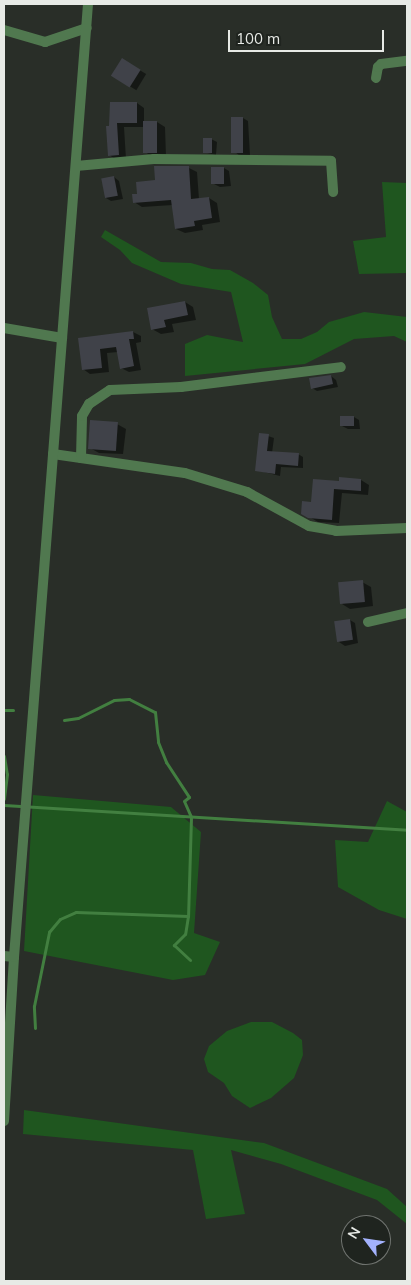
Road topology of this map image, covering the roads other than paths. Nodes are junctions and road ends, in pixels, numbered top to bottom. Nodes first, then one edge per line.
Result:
1 (88, 4) edge
2 (87, 28) junction
3 (4, 30) edge
4 (407, 60) edge
5 (376, 78) dead end
6 (76, 166) junction
7 (333, 192) dead end
8 (4, 328) edge
9 (62, 338) junction
10 (341, 367) dead end
11 (53, 454) junction
12 (81, 458) junction
13 (407, 528) edge
14 (407, 613) edge
15 (368, 622) dead end
16 (9, 956) edge
17 (4, 1121) edge

1 - 2 street
2 - 3 street
2 - 6 street
4 - 5 street
6 - 7 street
6 - 9 street
8 - 9 street
9 - 11 street
10 - 12 street
11 - 12 street
11 - 16 street
12 - 13 street
14 - 15 street
16 - 17 street

